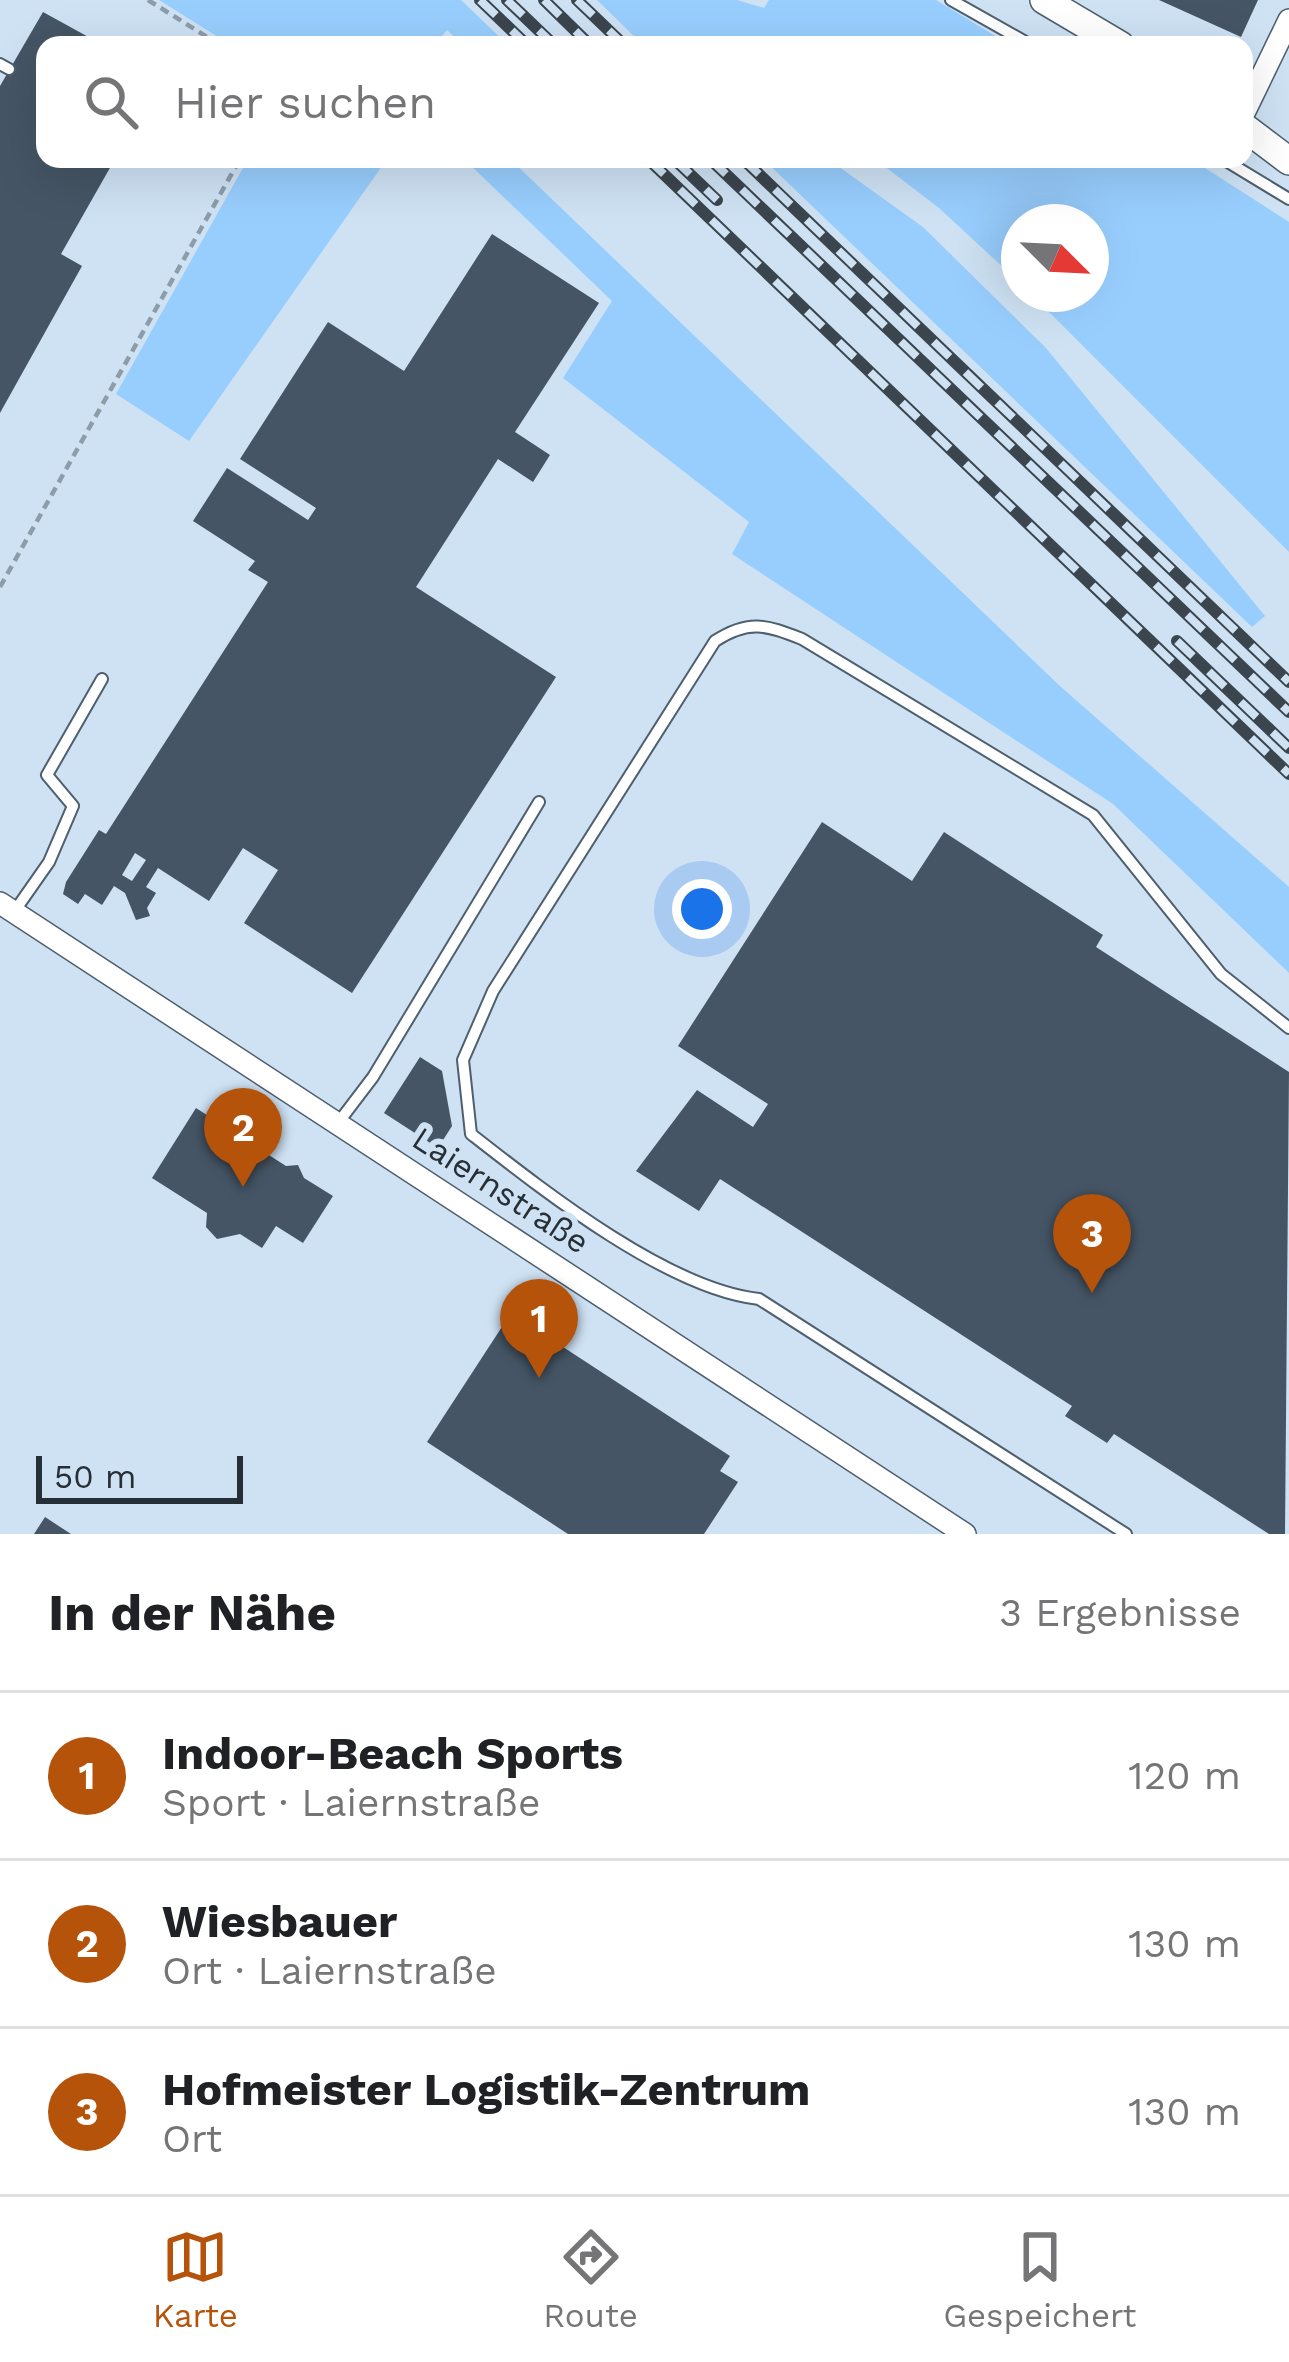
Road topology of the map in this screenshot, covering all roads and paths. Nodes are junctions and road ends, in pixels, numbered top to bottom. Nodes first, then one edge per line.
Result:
1 (148, 0) edge
2 (951, 0) edge
3 (1044, 0) edge
4 (1289, 20) edge
5 (206, 36) edge
6 (1015, 36) edge
7 (1105, 36) edge
8 (1253, 94) edge
9 (1253, 134) edge
10 (1289, 161) edge
11 (235, 168) edge
12 (1238, 168) edge
13 (1289, 199) edge
14 (0, 586) edge
15 (102, 679) dead end
16 (539, 802) dead end
17 (7, 907) edge
18 (1289, 1028) edge
19 (338, 1123) junction
20 (965, 1534) edge
21 (1126, 1534) edge

1 - 5 path
2 - 6 lane
3 - 7 street
4 - 8 street
9 - 10 street
11 - 14 path
12 - 13 lane
15 - 17 lane
16 - 19 lane
17 - 19 street, Laiernstraße
18 - 21 lane
19 - 20 street, Laiernstraße

